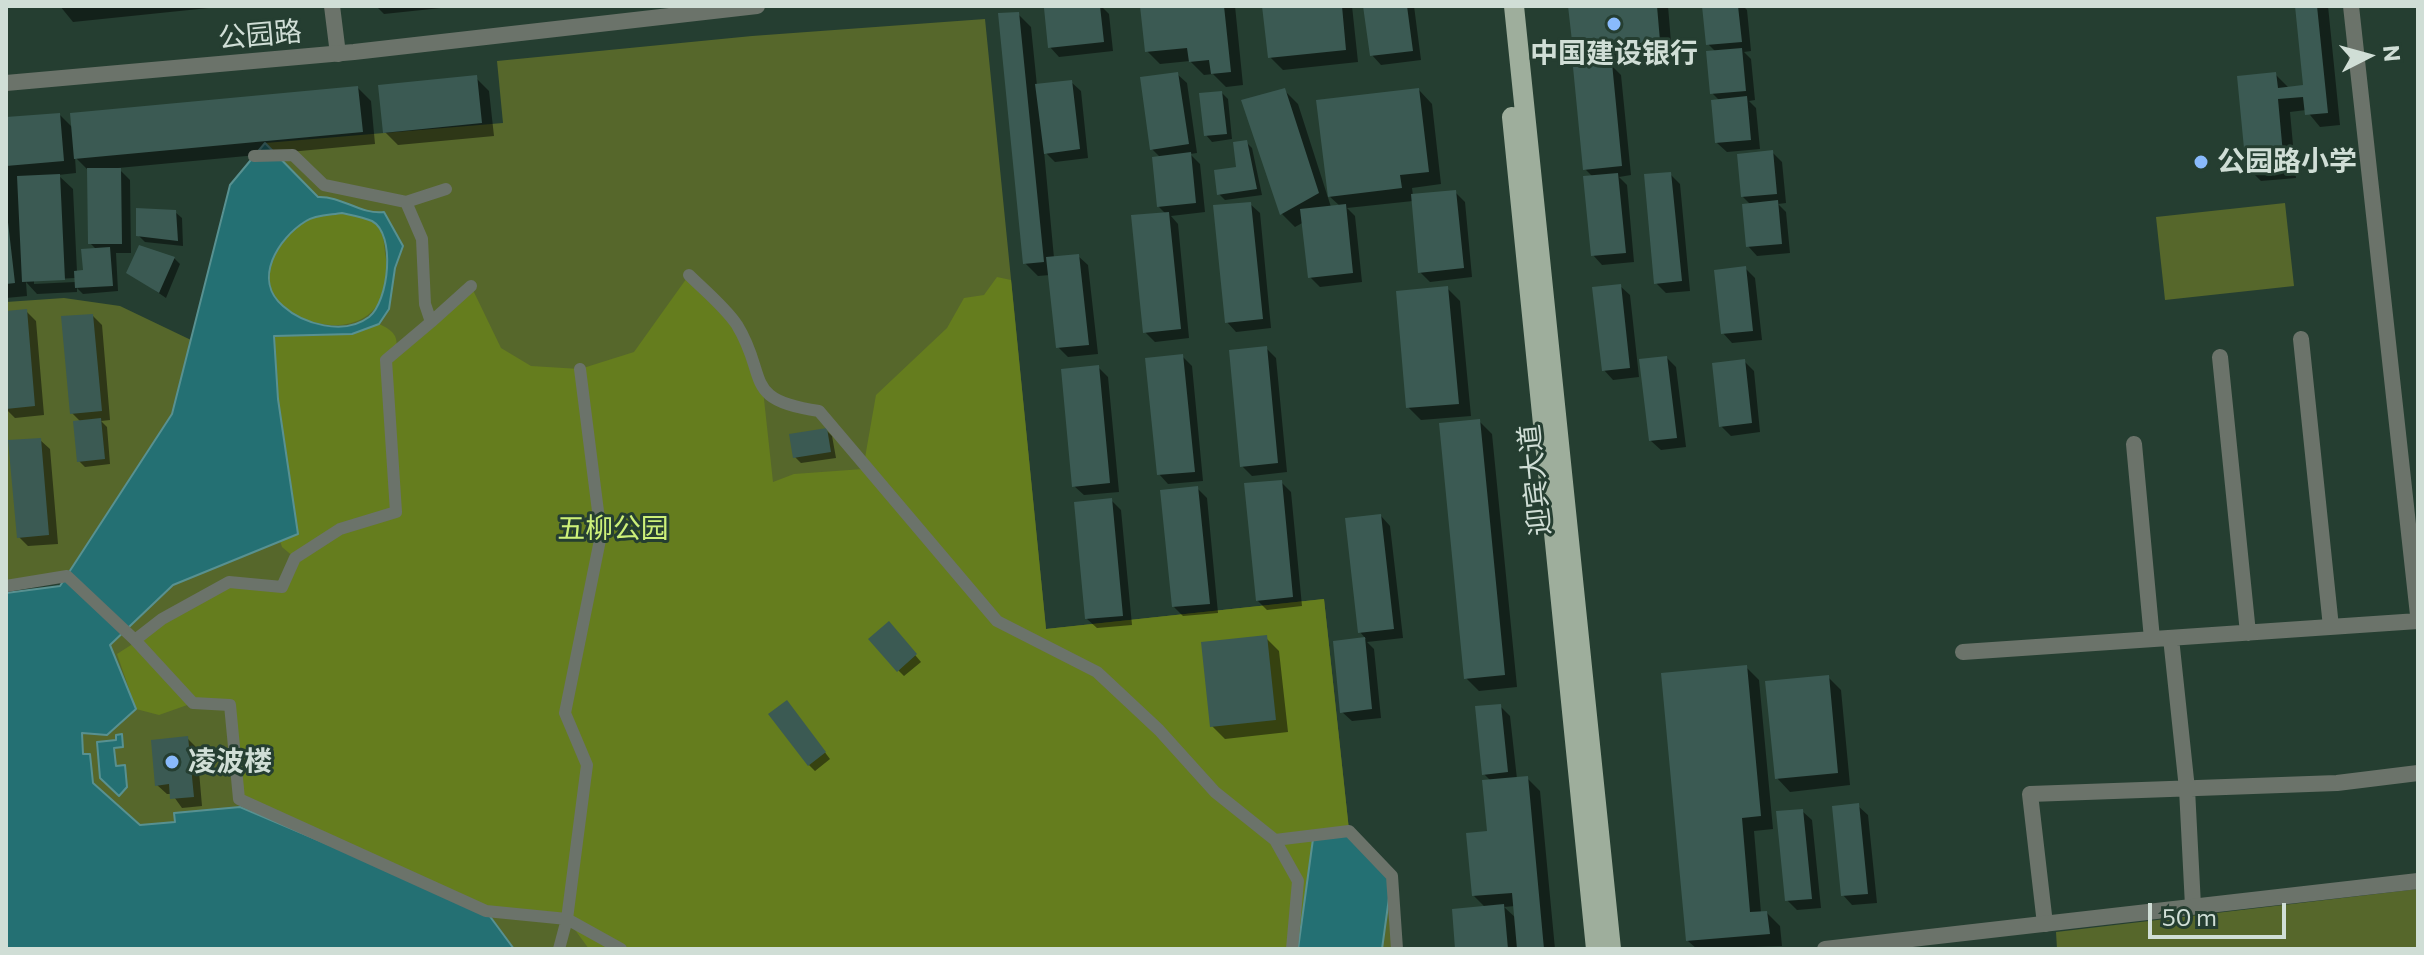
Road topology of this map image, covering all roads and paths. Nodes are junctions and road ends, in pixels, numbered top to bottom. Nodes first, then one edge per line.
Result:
1 (332, 6) edge
2 (680, 6) edge
3 (757, 6) edge
4 (1500, 6) edge
5 (1514, 6) edge
6 (2351, 6) edge
7 (337, 49) junction
8 (6, 75) edge
9 (6, 83) edge
10 (254, 156) dead end
11 (446, 189) dead end
12 (406, 202) junction
13 (689, 275) dead end
14 (471, 286) dead end
15 (431, 322) junction
16 (2301, 339) dead end
17 (2220, 357) dead end
18 (580, 369) dead end
19 (2134, 444) dead end
20 (6, 586) edge
21 (2418, 615) edge
22 (2418, 621) edge
23 (2331, 627) junction
24 (2248, 633) junction
25 (2171, 638) junction
26 (2152, 639) junction
27 (135, 640) junction
28 (1963, 652) dead end
29 (2418, 773) edge
30 (2187, 789) junction
31 (1275, 840) junction
32 (2418, 881) edge
33 (2193, 906) junction
34 (567, 919) junction
35 (2045, 924) junction
36 (559, 949) edge
37 (621, 949) edge
38 (1292, 949) edge
39 (1397, 949) edge
40 (1596, 949) edge
41 (1611, 949) edge
42 (1825, 949) edge

1 - 7 street
2 - 7 street
3 - 7 street, 公园路
4 - 40 main road, 迎宾大道
5 - 41 main road, 迎宾大道
6 - 21 street
7 - 8 street
7 - 9 street, 公园路
10 - 12 street
11 - 12 street
12 - 15 street
13 - 31 street
14 - 15 street
15 - 27 street
16 - 23 street
17 - 24 street
18 - 34 street
19 - 26 street
20 - 27 street
22 - 23 street
23 - 24 street
24 - 25 street
25 - 26 street
25 - 30 street
26 - 28 street
27 - 34 street
29 - 30 street
30 - 33 street
30 - 35 street
31 - 38 street
31 - 39 street
32 - 33 street
33 - 35 street
34 - 36 street
34 - 37 street
35 - 42 street

